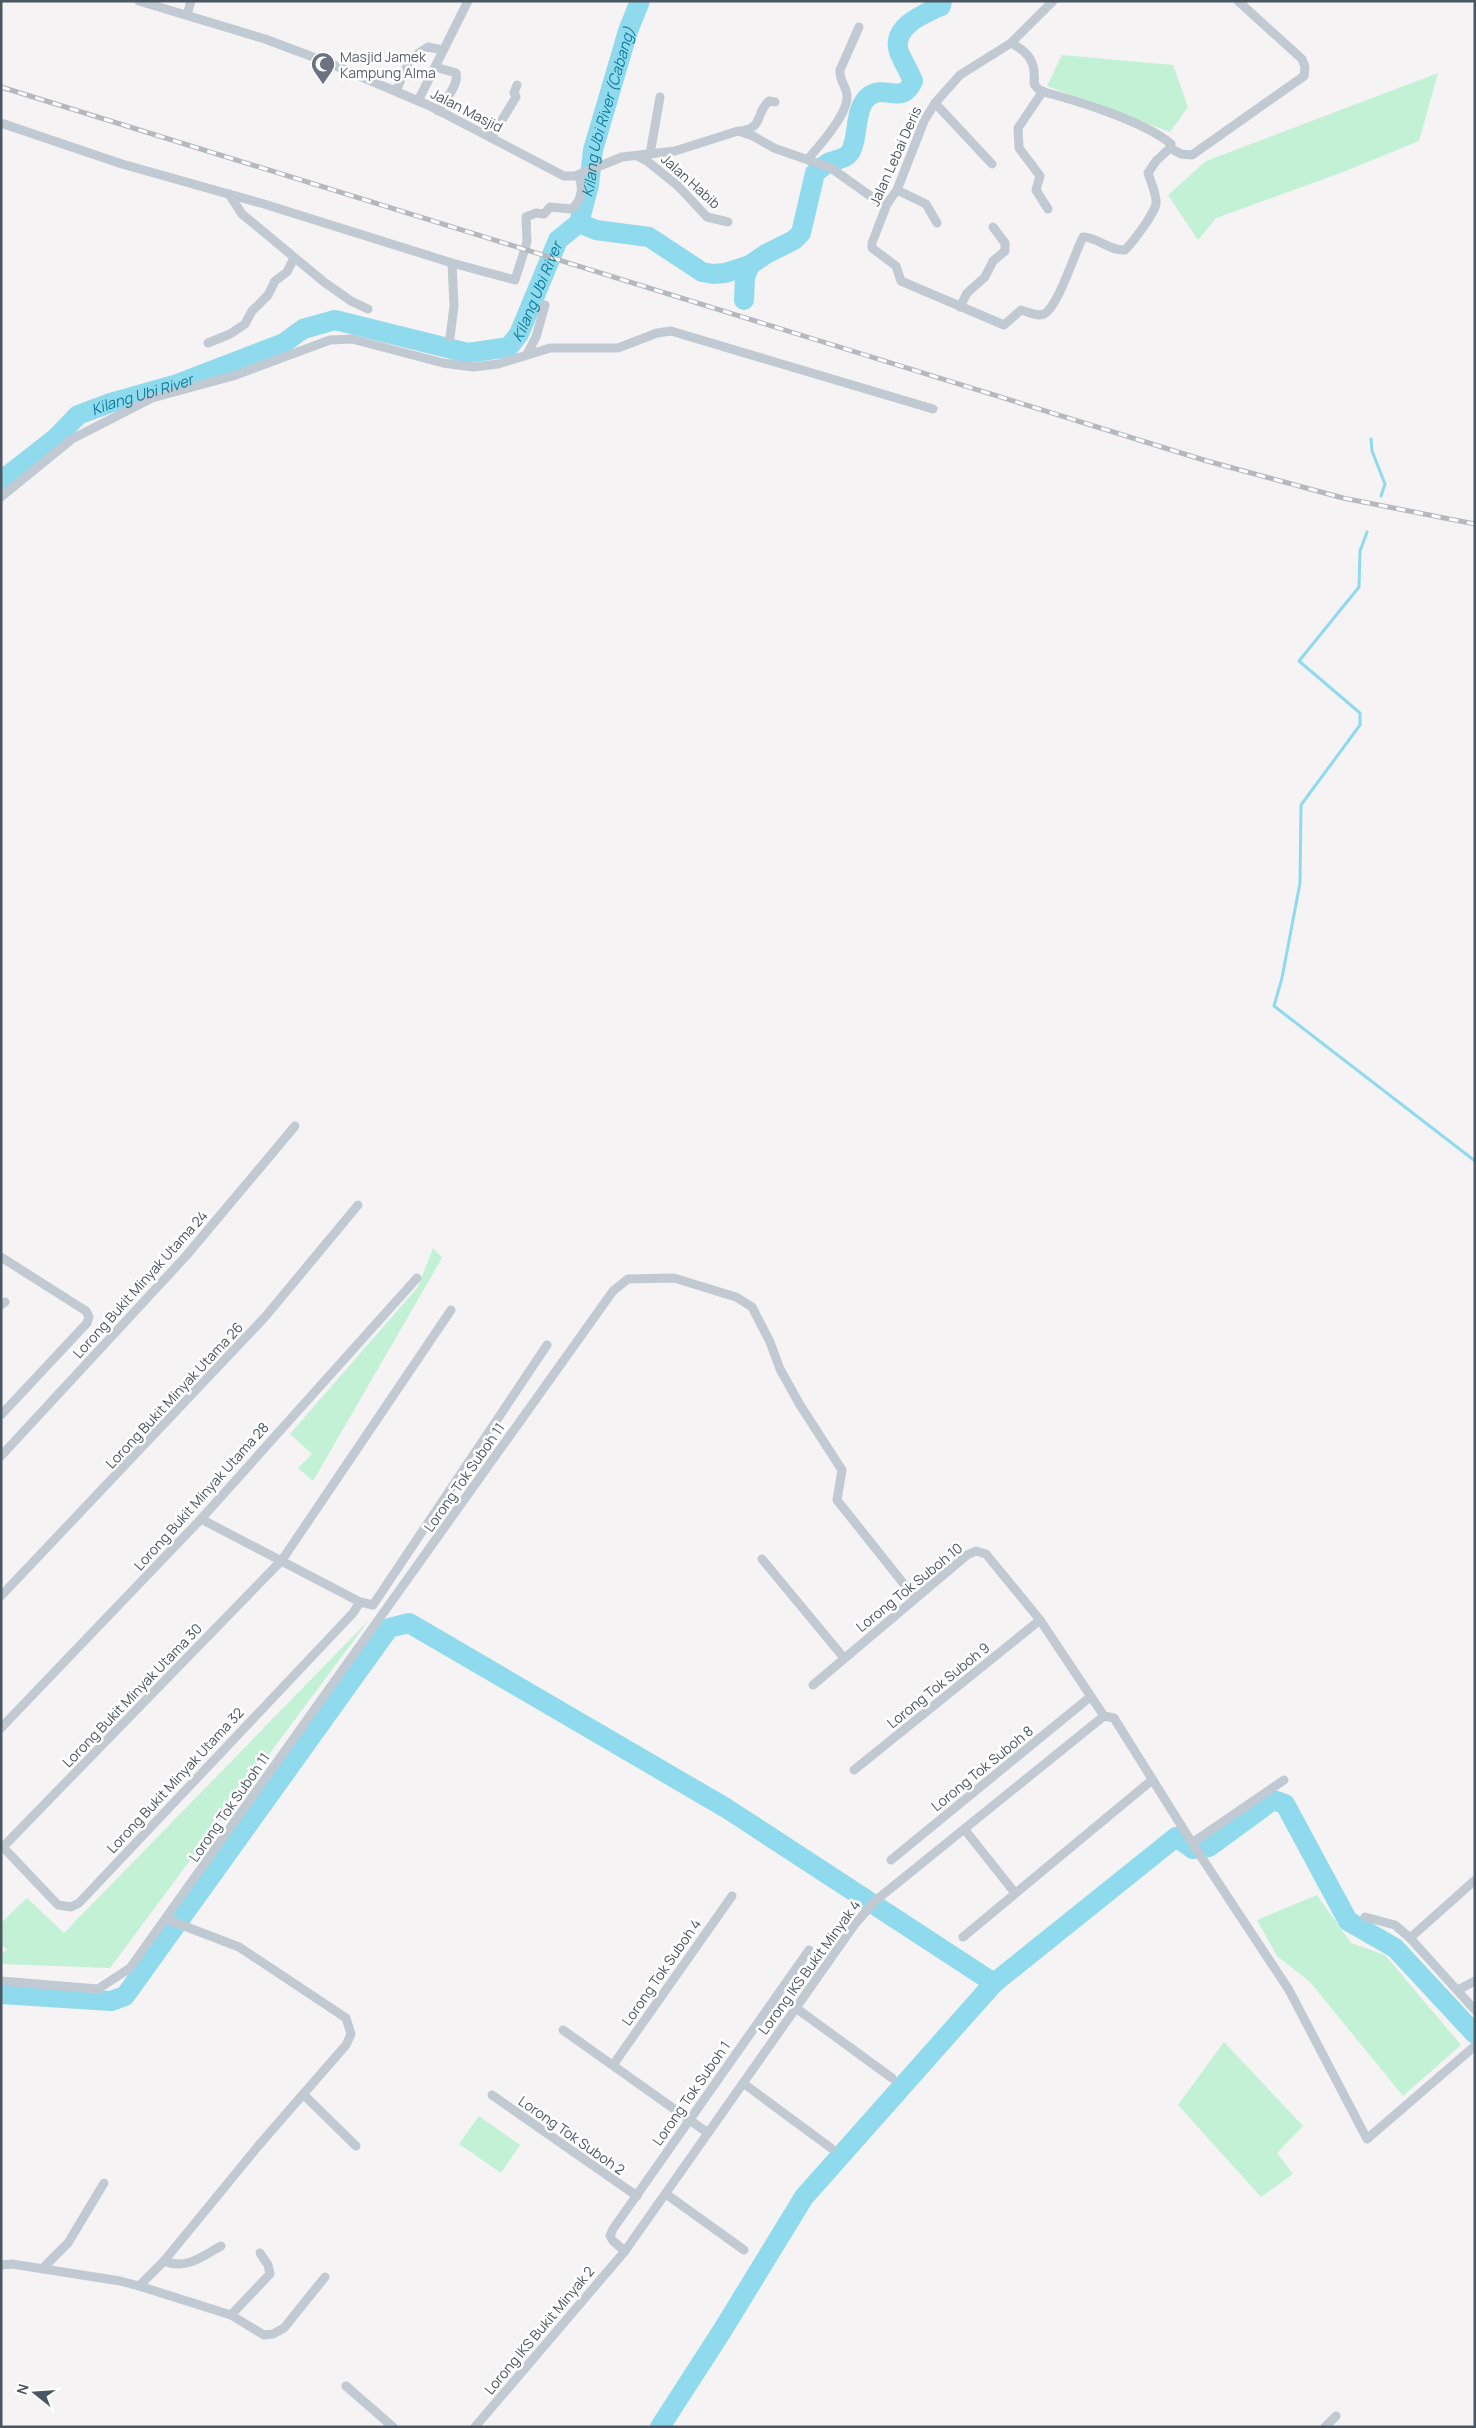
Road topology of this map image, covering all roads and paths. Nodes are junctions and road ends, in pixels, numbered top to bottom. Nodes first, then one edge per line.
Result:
1 (139, 1) edge
2 (191, 1) edge
3 (468, 1) edge
4 (1053, 1) edge
5 (1238, 1) edge
6 (164, 5) edge
7 (187, 15) junction
8 (859, 27) dead end
9 (1011, 43) junction
10 (442, 50) junction
11 (435, 67) junction
12 (517, 85) dead end
13 (396, 90) junction
14 (1043, 92) junction
15 (660, 97) dead end
16 (418, 101) junction
17 (775, 102) dead end
18 (935, 103) junction
19 (438, 111) junction
20 (1, 123) edge
21 (738, 131) junction
22 (491, 138) junction
23 (1170, 148) junction
24 (650, 154) junction
25 (637, 155) junction
26 (810, 159) junction
27 (992, 164) dead end
28 (580, 175) junction
29 (897, 190) junction
30 (229, 194) junction
31 (887, 204) junction
32 (1048, 209) dead end
33 (728, 222) dead end
34 (937, 223) dead end
35 (993, 227) dead end
36 (294, 258) junction
37 (452, 263) junction
38 (545, 305) dead end
39 (960, 307) junction
40 (368, 309) dead end
41 (450, 338) dead end
42 (208, 343) dead end
43 (527, 354) junction
44 (934, 409) dead end
45 (1, 497) edge
46 (294, 1126) dead end
47 (358, 1205) dead end
48 (1, 1257) edge
49 (416, 1278) dead end
50 (451, 1310) dead end
51 (547, 1344) dead end
52 (1, 1415) edge
53 (1, 1456) edge
54 (201, 1519) junction
55 (762, 1559) dead end
56 (282, 1560) junction
57 (1, 1596) edge
58 (915, 1598) junction
59 (360, 1602) junction
60 (1040, 1620) junction
61 (844, 1658) junction
62 (812, 1685) dead end
63 (1090, 1697) junction
64 (1104, 1716) junction
65 (1, 1728) edge
66 (854, 1770) dead end
67 (1152, 1780) junction
68 (1284, 1780) dead end
69 (965, 1830) junction
70 (1193, 1845) junction
71 (2, 1848) edge
72 (891, 1860) dead end
73 (1475, 1880) edge
74 (1015, 1893) junction
75 (732, 1896) dead end
76 (1365, 1918) dead end
77 (169, 1920) junction
78 (963, 1937) dead end
79 (1410, 1938) junction
80 (809, 1950) dead end
81 (1, 1981) edge
82 (1475, 1981) edge
83 (1458, 1990) junction
84 (796, 2008) junction
85 (1475, 2010) edge
86 (563, 2030) dead end
87 (1474, 2046) edge
88 (613, 2064) junction
89 (892, 2078) dead end
90 (743, 2084) junction
91 (303, 2094) junction
92 (492, 2095) dead end
93 (690, 2119) junction
94 (708, 2133) junction
95 (356, 2146) dead end
96 (831, 2148) dead end
97 (104, 2184) dead end
98 (666, 2194) junction
99 (636, 2196) junction
100 (221, 2246) dead end
101 (625, 2250) junction
102 (744, 2250) dead end
103 (260, 2253) dead end
104 (164, 2261) junction
105 (1, 2265) edge
106 (42, 2270) junction
107 (325, 2277) dead end
108 (139, 2286) junction
109 (231, 2315) junction
110 (346, 2386) dead end
111 (1336, 2416) dead end
112 (393, 2427) edge
113 (475, 2427) edge
114 (1325, 2427) edge

1 - 6 street, Jalan Masjid
2 - 7 street
3 - 10 street
4 - 9 street, Jalan Lebai Deris
5 - 23 street
6 - 7 street, Jalan Masjid
7 - 13 street, Jalan Masjid
8 - 26 street
9 - 14 street
9 - 18 street, Jalan Lebai Deris
10 - 11 street
10 - 13 street
11 - 16 street
11 - 19 street
12 - 22 street
13 - 16 street, Jalan Masjid
14 - 23 street
14 - 32 street
15 - 24 street
16 - 19 street, Jalan Masjid
17 - 21 street
18 - 27 street
18 - 29 street, Jalan Lebai Deris
19 - 22 street, Jalan Masjid
20 - 30 street
21 - 24 street
21 - 26 street
22 - 28 street, Jalan Masjid
23 - 39 street
24 - 25 street
25 - 28 street
25 - 33 street, Jalan Habib
26 - 31 street
28 - 37 street
29 - 31 street, Jalan Lebai Deris
29 - 34 street
30 - 36 street
30 - 37 street
31 - 39 street, Jalan Lebai Deris
35 - 39 street
36 - 40 street
36 - 42 street
37 - 41 street
38 - 43 street
43 - 44 street
43 - 45 street
46 - 53 street, Lorong Bukit Minyak Utama 24
47 - 57 street, Lorong Bukit Minyak Utama 26
48 - 52 street
49 - 54 street, Lorong Bukit Minyak Utama 28
50 - 56 street, Lorong Bukit Minyak Utama 30
51 - 59 street
54 - 56 street
54 - 65 street, Lorong Bukit Minyak Utama 28
55 - 61 street
56 - 59 street
56 - 71 street, Lorong Bukit Minyak Utama 30
58 - 60 street, Lorong Tok Suboh 10
58 - 61 street, Lorong Tok Suboh 10
58 - 77 street, Lorong Tok Suboh 11
59 - 71 street, Lorong Bukit Minyak Utama 32
60 - 63 street, Lorong Tok Suboh 10
60 - 66 street, Lorong Tok Suboh 9
61 - 62 street, Lorong Tok Suboh 10
63 - 64 street, Lorong Tok Suboh 10
63 - 72 street, Lorong Tok Suboh 8
64 - 67 street
64 - 69 street, Lorong IKS Bukit Minyak 4
67 - 70 street
67 - 74 street
68 - 70 street
69 - 74 street
69 - 84 street, Lorong IKS Bukit Minyak 4
70 - 87 street
73 - 79 street
74 - 78 street
75 - 88 street, Lorong Tok Suboh 4
76 - 79 street
77 - 81 street, Lorong Tok Suboh 11
77 - 91 street
79 - 83 street
80 - 93 street, Lorong Tok Suboh 1
82 - 83 street
83 - 85 street
84 - 89 street
84 - 90 street, Lorong IKS Bukit Minyak 4
86 - 88 street
88 - 93 street
90 - 94 street, Lorong IKS Bukit Minyak 4
90 - 96 street
91 - 95 street
91 - 104 street
92 - 99 street, Lorong Tok Suboh 2
93 - 94 street
93 - 99 street, Lorong Tok Suboh 1
94 - 98 street, Lorong IKS Bukit Minyak 4
97 - 106 street
98 - 101 street, Lorong IKS Bukit Minyak 4
98 - 102 street
99 - 101 street, Lorong Tok Suboh 1
100 - 104 street
101 - 113 street, Lorong IKS Bukit Minyak 2
103 - 109 street
104 - 108 street
105 - 106 street
106 - 108 street
107 - 109 street
108 - 109 street
110 - 112 street
111 - 114 street

